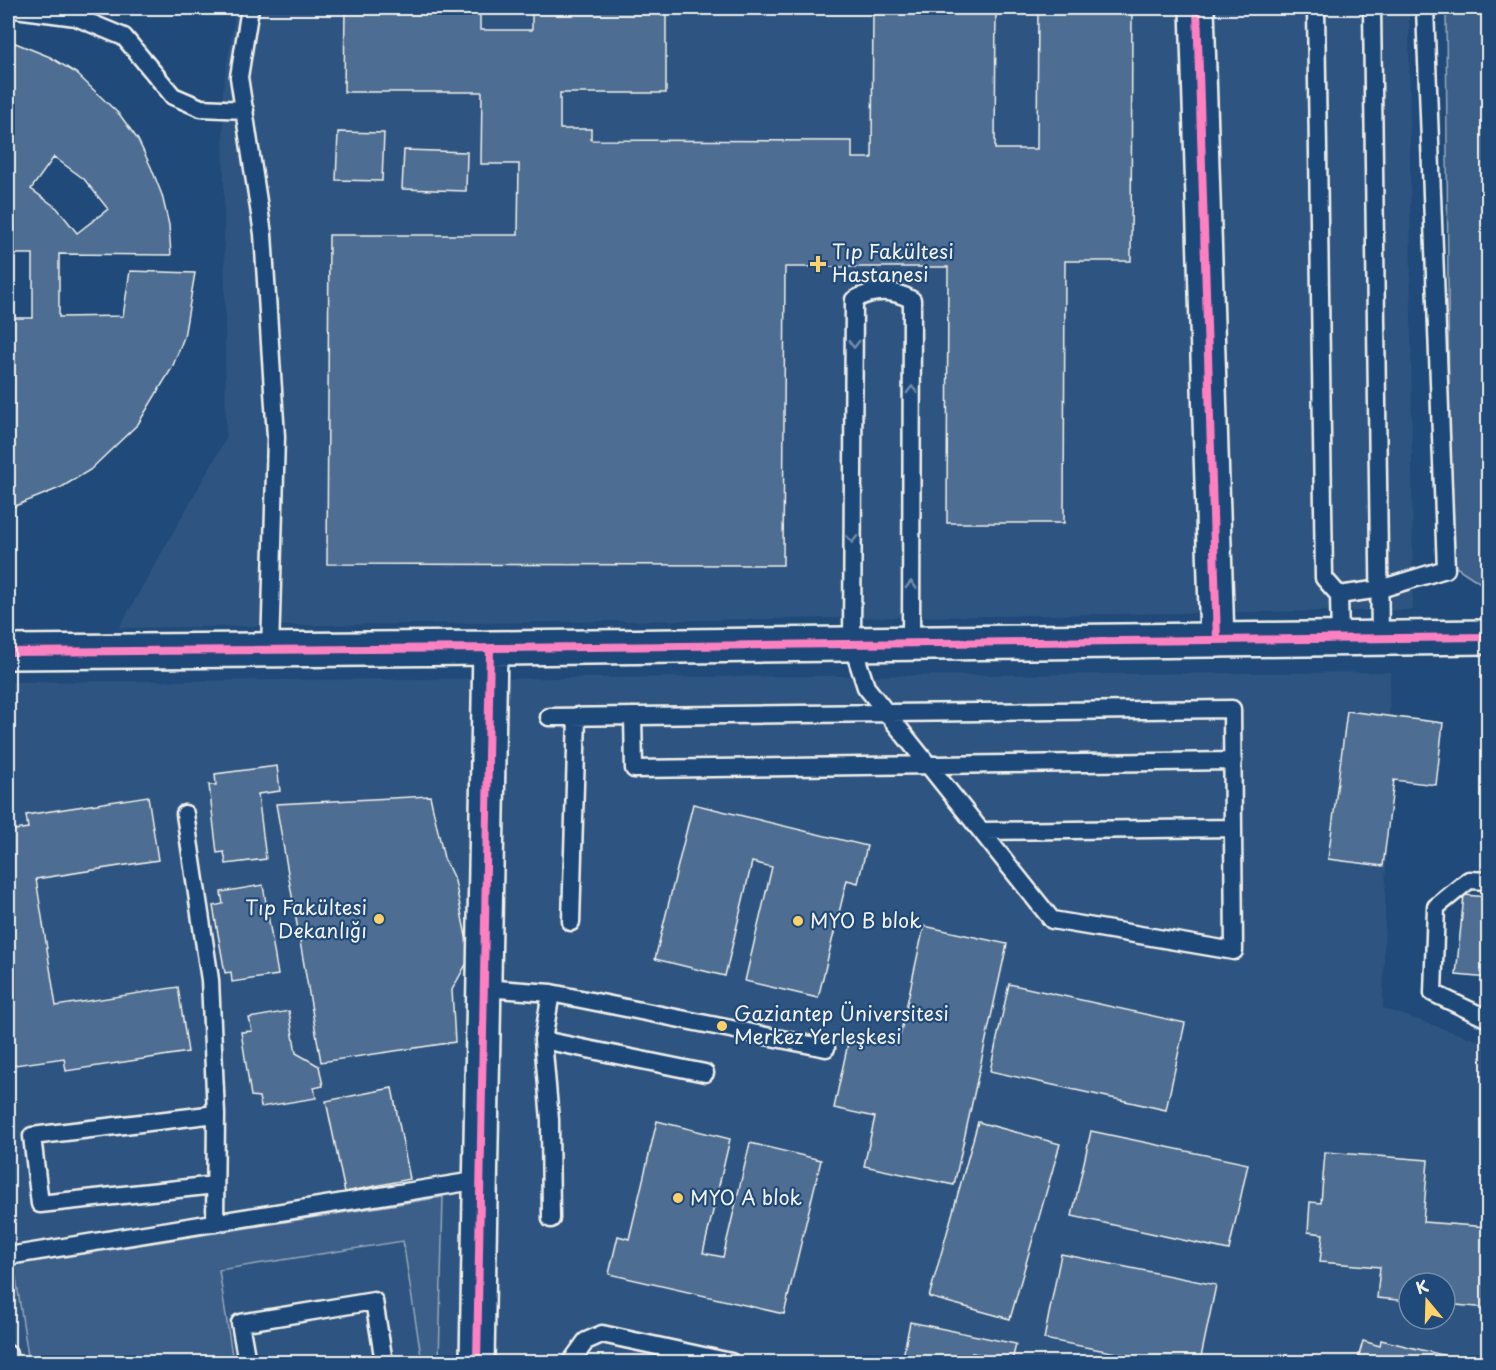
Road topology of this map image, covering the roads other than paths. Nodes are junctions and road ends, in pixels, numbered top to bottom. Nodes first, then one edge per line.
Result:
1 (8, 8) edge
2 (250, 8) edge
3 (1197, 8) edge
4 (1316, 8) edge
5 (1372, 8) edge
6 (1425, 8) edge
7 (245, 110) junction
8 (1380, 589) junction
9 (1339, 595) junction
10 (1340, 637) junction
11 (1380, 637) junction
12 (1488, 637) edge
13 (1217, 640) junction
14 (910, 643) junction
15 (852, 644) junction
16 (490, 648) junction
17 (8, 652) edge
18 (270, 652) junction
19 (887, 713) junction
20 (577, 716) junction
21 (633, 716) junction
22 (549, 717) dead end
23 (1233, 761) junction
24 (928, 765) junction
25 (185, 814) dead end
26 (1233, 828) junction
27 (981, 831) junction
28 (1488, 880) edge
29 (571, 922) dead end
30 (483, 988) junction
31 (551, 993) junction
32 (1488, 1019) edge
33 (543, 1040) junction
34 (826, 1048) dead end
35 (705, 1073) dead end
36 (216, 1114) junction
37 (480, 1180) junction
38 (215, 1185) junction
39 (551, 1219) dead end
40 (215, 1223) junction
41 (8, 1256) edge
42 (8, 1354) edge
43 (9, 1362) edge
44 (247, 1362) edge
45 (384, 1362) edge
46 (477, 1362) edge
47 (571, 1362) edge
48 (730, 1362) edge

1 - 7 lane
2 - 7 lane
3 - 13 street
4 - 9 lane
5 - 8 lane
6 - 8 lane
7 - 18 lane
8 - 9 lane
8 - 11 lane
9 - 10 lane
10 - 11 street
10 - 13 street
11 - 12 street
13 - 14 street
14 - 15 street
14 -> 15 lane
15 - 16 street
15 - 19 lane
16 - 18 street
16 - 30 street
17 - 18 street
19 - 21 lane
19 - 23 lane
19 - 24 lane
20 - 21 lane
20 - 22 lane
20 - 29 lane
21 - 24 lane
23 - 24 lane
23 - 26 lane
24 - 27 lane
25 - 36 lane
26 - 27 lane
26 - 27 lane
28 - 32 lane
30 - 31 lane
30 - 37 street
31 - 33 lane
31 - 34 lane
33 - 35 lane
33 - 39 lane
36 - 38 lane
36 - 38 lane
37 - 40 lane
37 - 46 street
38 - 40 lane
40 - 41 lane
42 - 43 lane
44 - 45 lane
47 - 48 lane

